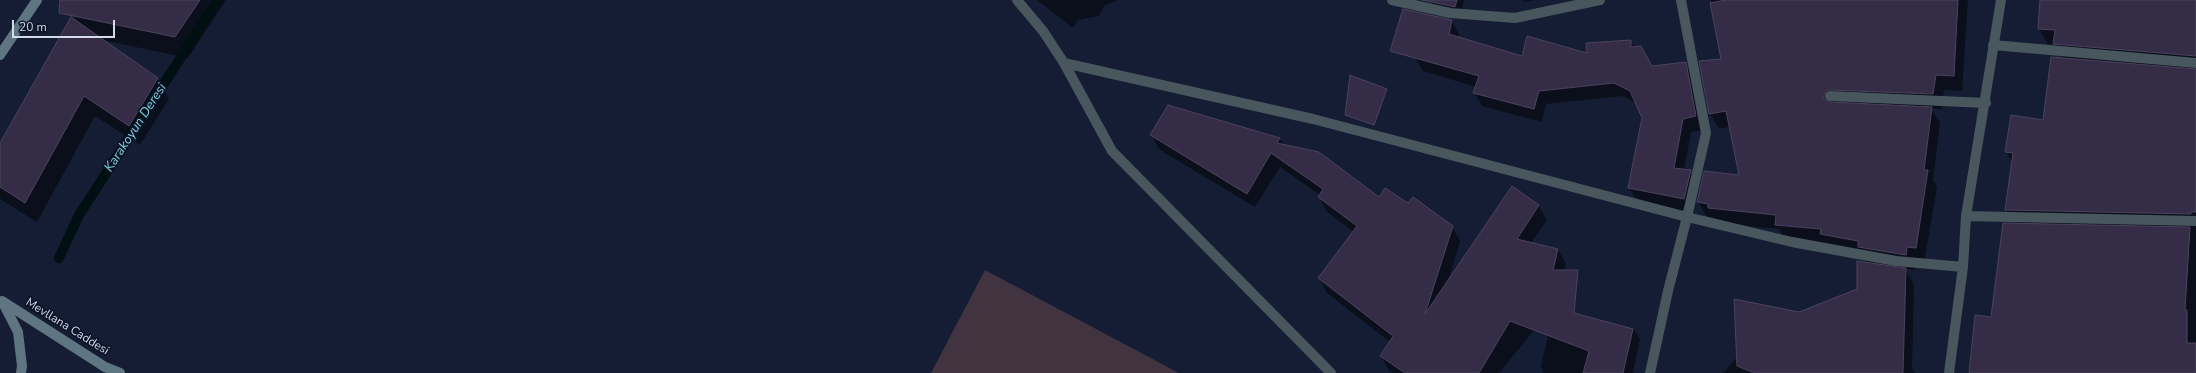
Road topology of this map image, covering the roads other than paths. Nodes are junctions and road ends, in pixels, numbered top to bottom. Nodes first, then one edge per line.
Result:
1 (37, 0) edge
2 (1017, 0) edge
3 (1392, 0) edge
4 (1600, 0) edge
5 (1681, 0) edge
6 (2001, 0) edge
7 (1993, 45) junction
8 (0, 55) edge
9 (1064, 63) junction
10 (2196, 63) edge
11 (1830, 96) dead end
12 (1986, 103) junction
13 (1966, 216) junction
14 (1687, 218) junction
15 (2196, 221) edge
16 (1963, 267) junction
17 (1, 300) edge
18 (21, 373) edge
19 (120, 373) edge
20 (1331, 373) edge
21 (1650, 373) edge
22 (1949, 373) edge

1 - 8 main road
2 - 9 street
3 - 4 street
5 - 14 street
6 - 7 street
7 - 10 street
7 - 12 street
9 - 14 street
9 - 20 street
11 - 12 street
12 - 13 street
13 - 15 street
13 - 16 street
14 - 16 street
14 - 21 street
16 - 22 street
17 - 18 main road
17 - 19 main road, Mevllana Caddesi

